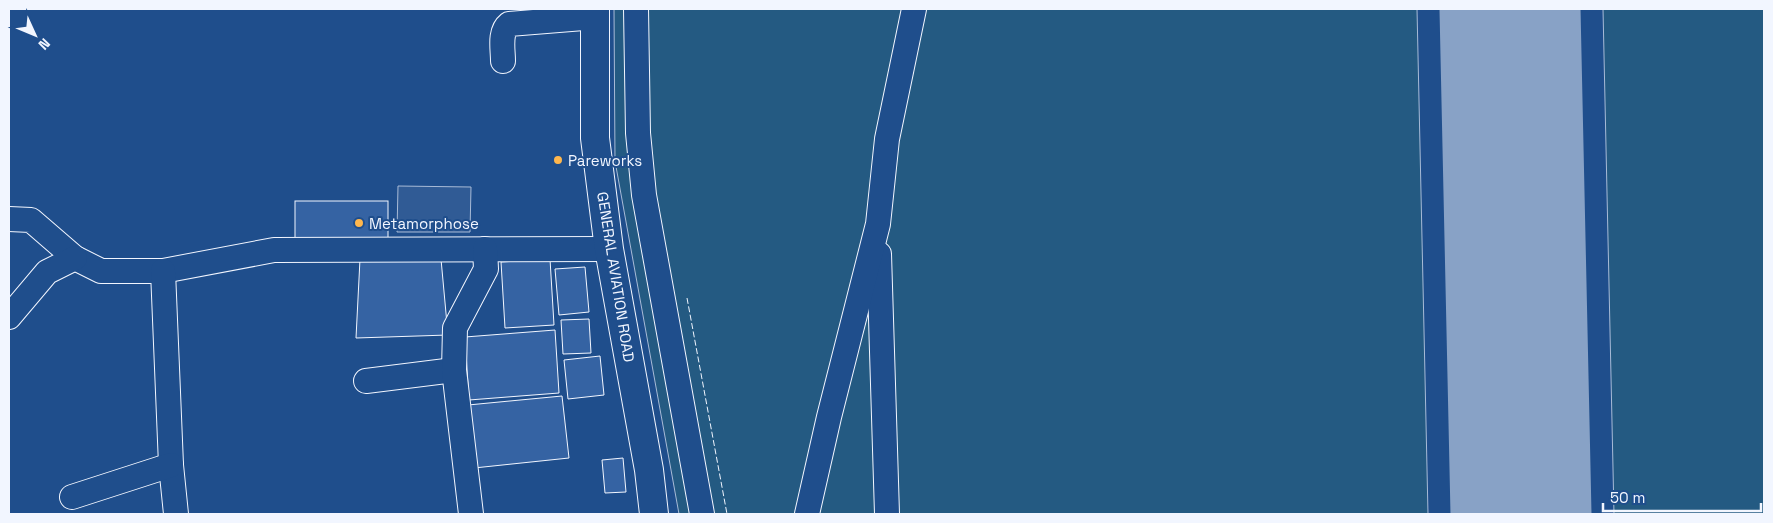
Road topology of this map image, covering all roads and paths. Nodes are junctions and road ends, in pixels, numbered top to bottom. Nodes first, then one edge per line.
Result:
1 (636, 9) edge
2 (914, 9) edge
3 (596, 13) edge
4 (503, 61) dead end
5 (9, 219) edge
6 (878, 224) junction
7 (485, 249) junction
8 (610, 249) junction
9 (75, 258) junction
10 (163, 270) junction
11 (9, 316) edge
12 (454, 370) junction
13 (366, 381) dead end
14 (171, 465) junction
15 (72, 497) dead end
16 (176, 514) edge
17 (471, 514) edge
18 (654, 514) edge
19 (702, 514) edge
20 (807, 514) edge
21 (887, 514) edge

1 - 19 street
2 - 6 street
3 - 4 street
3 - 8 main road, GENERAL AVIATION ROAD
5 - 9 street
6 - 20 street
6 - 21 street
7 - 8 street
7 - 10 street
7 - 12 street
8 - 18 main road, GENERAL AVIATION ROAD
9 - 10 street
9 - 11 street
10 - 14 street
12 - 13 street
12 - 17 street
14 - 15 street
14 - 16 street

